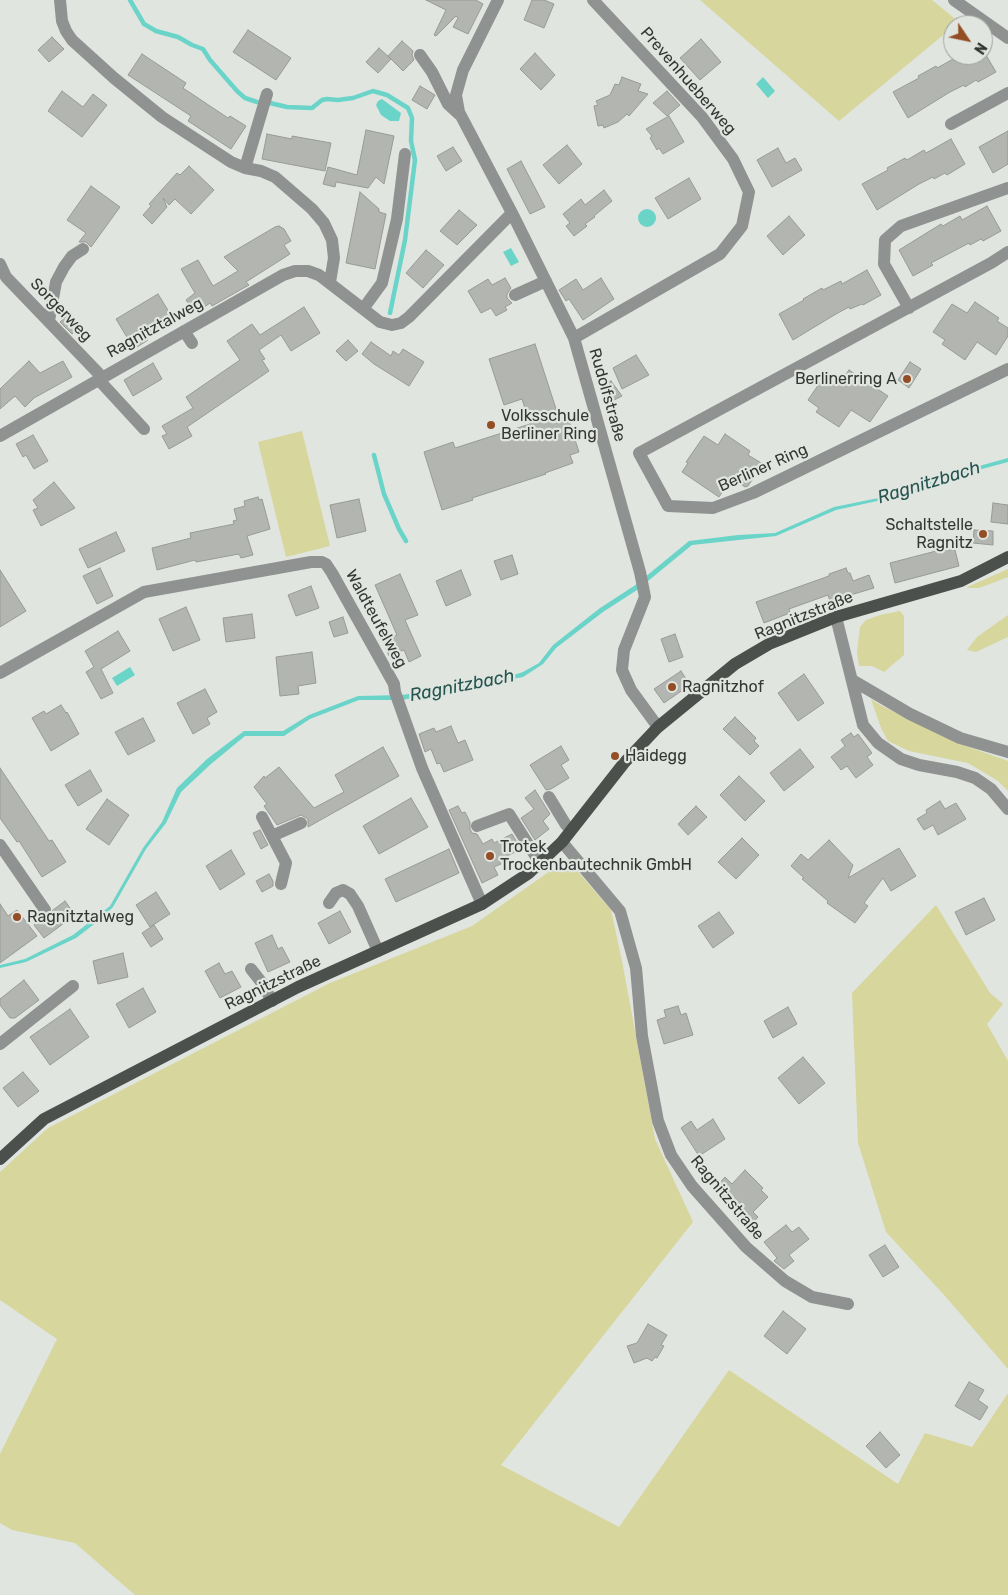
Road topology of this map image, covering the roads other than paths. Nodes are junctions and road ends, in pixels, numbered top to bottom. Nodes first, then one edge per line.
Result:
1 (60, 0) edge
2 (498, 0) edge
3 (593, 0) edge
4 (954, 0) edge
5 (1008, 38) edge
6 (420, 54) dead end
7 (1008, 93) edge
8 (267, 94) dead end
9 (459, 114) junction
10 (951, 124) dead end
11 (404, 154) dead end
12 (245, 168) junction
13 (1008, 188) edge
14 (512, 213) junction
15 (83, 248) dead end
16 (1008, 252) edge
17 (0, 264) edge
18 (546, 281) junction
19 (330, 282) junction
20 (515, 295) dead end
21 (908, 308) junction
22 (364, 309) junction
23 (49, 322) junction
24 (184, 331) junction
25 (574, 338) junction
26 (192, 343) dead end
27 (1008, 369) edge
28 (100, 378) junction
29 (144, 429) dead end
30 (0, 436) edge
31 (1008, 557) edge
32 (836, 617) junction
33 (0, 673) edge
34 (852, 680) junction
35 (658, 727) junction
36 (1008, 752) edge
37 (549, 797) dead end
38 (1008, 809) edge
39 (262, 817) dead end
40 (301, 823) dead end
41 (566, 825) dead end
42 (477, 826) dead end
43 (272, 836) junction
44 (562, 842) junction
45 (0, 845) edge
46 (540, 863) junction
47 (281, 884) dead end
48 (328, 903) dead end
49 (482, 904) junction
50 (45, 910) dead end
51 (378, 951) junction
52 (251, 969) dead end
53 (73, 986) dead end
54 (272, 1000) junction
55 (0, 1044) edge
56 (0, 1159) edge
57 (848, 1304) dead end

1 - 12 street
2 - 9 street, Rudolfstraße
3 - 25 street, Prevenhueberweg
4 - 5 street
6 - 9 street
7 - 10 street
8 - 12 street
9 - 14 street, Rudolfstraße
11 - 22 street
12 - 19 street
13 - 21 street
14 - 18 street, Rudolfstraße
14 - 22 street, Ragnitztalweg
15 - 23 street
16 - 21 street, Berliner Ring
17 - 23 street, Sorgerweg
18 - 20 street
18 - 25 street, Rudolfstraße
19 - 22 street, Ragnitztalweg
19 - 24 street, Ragnitztalweg
21 - 27 street, Berliner Ring
23 - 28 street, Sorgerweg
24 - 26 street
24 - 28 street, Ragnitztalweg
25 - 35 street, Rudolfstraße
28 - 29 street, Sorgerweg
28 - 30 street, Ragnitztalweg
31 - 32 main road, Ragnitzstraße
32 - 34 street
32 - 35 main road, Ragnitzstraße
33 - 49 street, Waldteufelweg
34 - 36 street
34 - 38 street
35 - 44 main road, Ragnitzstraße
37 - 41 street
39 - 43 street
40 - 43 street
42 - 46 street
43 - 47 street
44 - 46 main road, Ragnitzstraße
44 - 57 street, Ragnitzstraße
45 - 50 street
46 - 49 main road, Ragnitzstraße
48 - 51 street
49 - 51 main road, Ragnitzstraße
51 - 54 main road, Ragnitzstraße
52 - 54 street
53 - 55 street
54 - 56 main road, Ragnitzstraße

